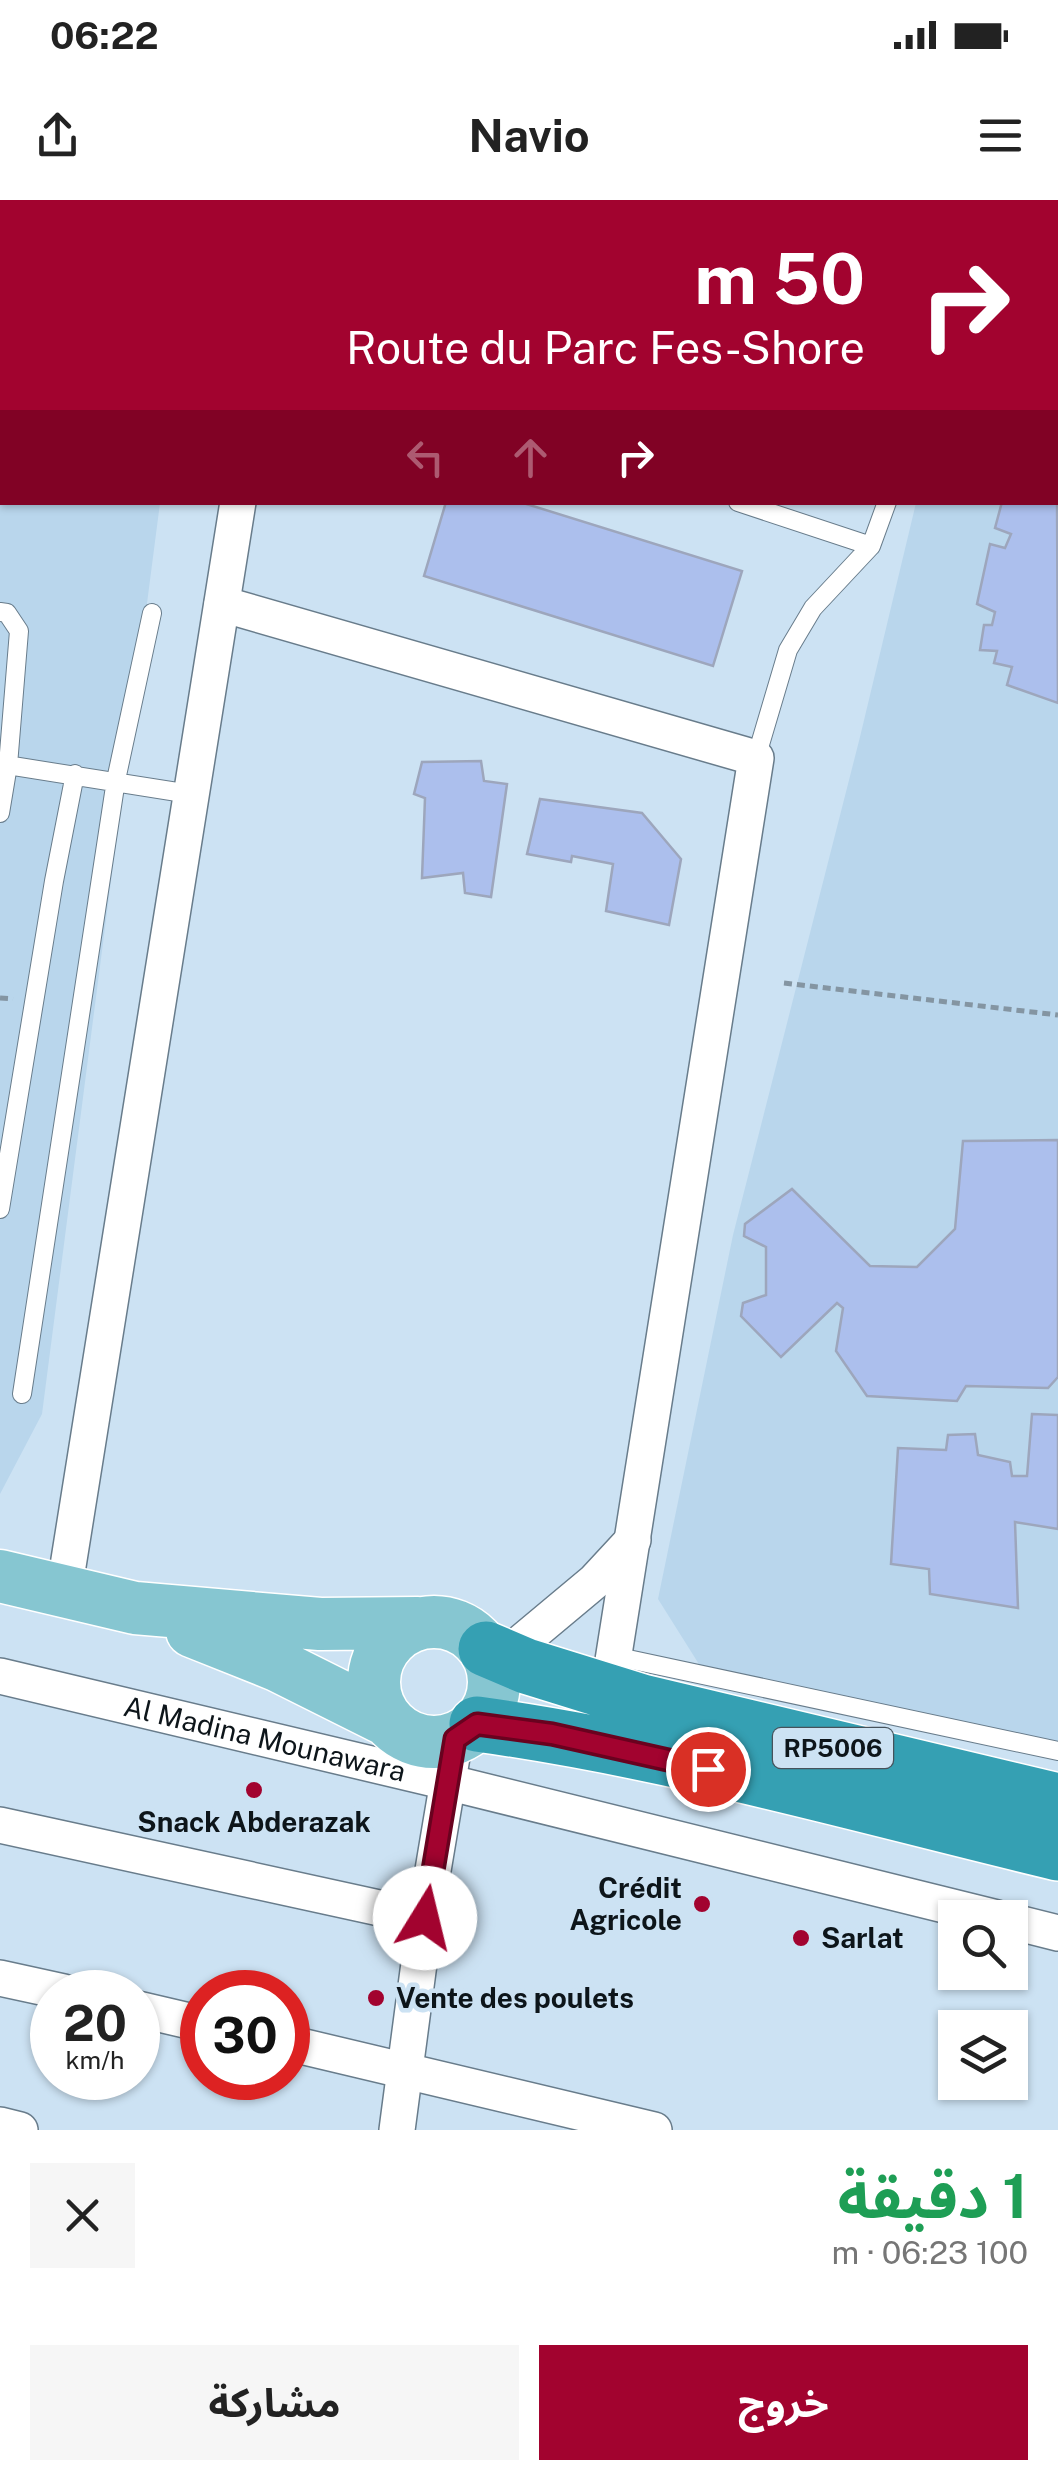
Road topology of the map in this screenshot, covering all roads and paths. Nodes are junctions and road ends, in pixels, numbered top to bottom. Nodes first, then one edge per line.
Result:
1 (238, 505) edge
2 (747, 505) edge
3 (886, 505) edge
4 (871, 546) junction
5 (222, 604) junction
6 (0, 612) edge
7 (152, 613) dead end
8 (7, 685) edge
9 (756, 758) junction
10 (4, 765) edge
11 (75, 774) junction
12 (116, 780) junction
13 (190, 794) junction
14 (0, 813) edge
15 (784, 983) dead end
16 (1058, 1015) edge
17 (0, 1209) edge
18 (22, 1394) dead end
19 (634, 1539) junction
20 (0, 1576) edge
21 (64, 1591) junction
22 (135, 1608) junction
23 (418, 1623) junction
24 (495, 1653) junction
25 (611, 1674) junction
26 (0, 1676) edge
27 (388, 1720) junction
28 (460, 1748) junction
29 (1058, 1751) edge
30 (1058, 1802) edge
31 (0, 1825) edge
32 (1058, 1853) edge
33 (940, 1900) edge
34 (425, 1918) junction
35 (1028, 1925) edge
36 (1058, 1932) edge
37 (0, 1978) edge
38 (30, 1985) edge
39 (310, 2048) edge
40 (404, 2069) junction
41 (561, 2119) edge
42 (0, 2126) edge
43 (20, 2130) edge
44 (398, 2130) edge
45 (654, 2130) edge

1 - 5 street
2 - 4 lane
3 - 4 lane
4 - 9 lane
5 - 9 street
5 - 13 street
6 - 8 lane
7 - 12 lane
8 - 10 lane
9 - 19 street
10 - 11 lane
10 - 14 lane
11 - 12 lane
11 - 17 lane
12 - 13 lane
12 - 18 lane
13 - 21 street
15 - 16 path
19 - 24 street
19 - 25 street
20 - 21 main road, RP5006
21 - 22 main road, RP5006
22 - 23 main road, RP5006
22 - 27 main road, RP5006
23 - 24 main road, RP5006
23 - 27 main road
24 - 25 highway, RP5006
24 - 28 main road
25 - 29 lane
25 - 30 highway, RP5006
26 - 28 street, Al Madina Mounawara
27 - 28 main road, RP5006
28 - 32 highway, RP5006
28 - 33 street, Al Madina Mounawara
28 - 34 street
31 - 34 street
34 - 40 street
35 - 36 street
37 - 38 street
39 - 40 street
40 - 41 street
40 - 44 street
41 - 45 street
42 - 43 street

